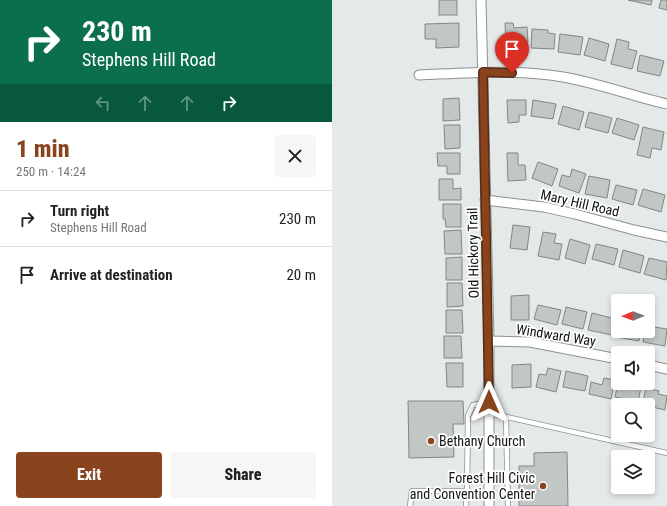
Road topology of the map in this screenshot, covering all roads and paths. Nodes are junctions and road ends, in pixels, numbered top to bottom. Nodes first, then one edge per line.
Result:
1 (481, 0) edge
2 (483, 72) junction
3 (419, 75) dead end
4 (667, 104) edge
5 (485, 200) junction
6 (667, 237) edge
7 (489, 341) junction
8 (611, 358) edge
9 (655, 366) edge
10 (667, 369) edge
11 (489, 402) junction
12 (489, 413) junction
13 (506, 417) junction
14 (667, 453) edge
15 (467, 491) junction
16 (410, 506) edge
17 (466, 506) edge
18 (489, 506) edge
19 (508, 506) edge

1 - 2 street, Old Hickory Trail
2 - 3 street
2 - 4 street
2 - 5 street, Old Hickory Trail
5 - 6 street, Mary Hill Road
5 - 7 street, Old Hickory Trail
7 - 8 street, Windward Way
7 - 11 street, Old Hickory Trail
9 - 10 street
11 - 12 street, Old Hickory Trail
11 - 15 lane
12 - 13 lane
12 - 18 street, Old Hickory Trail
13 - 14 lane
13 - 19 lane
15 - 16 lane
15 - 17 lane

